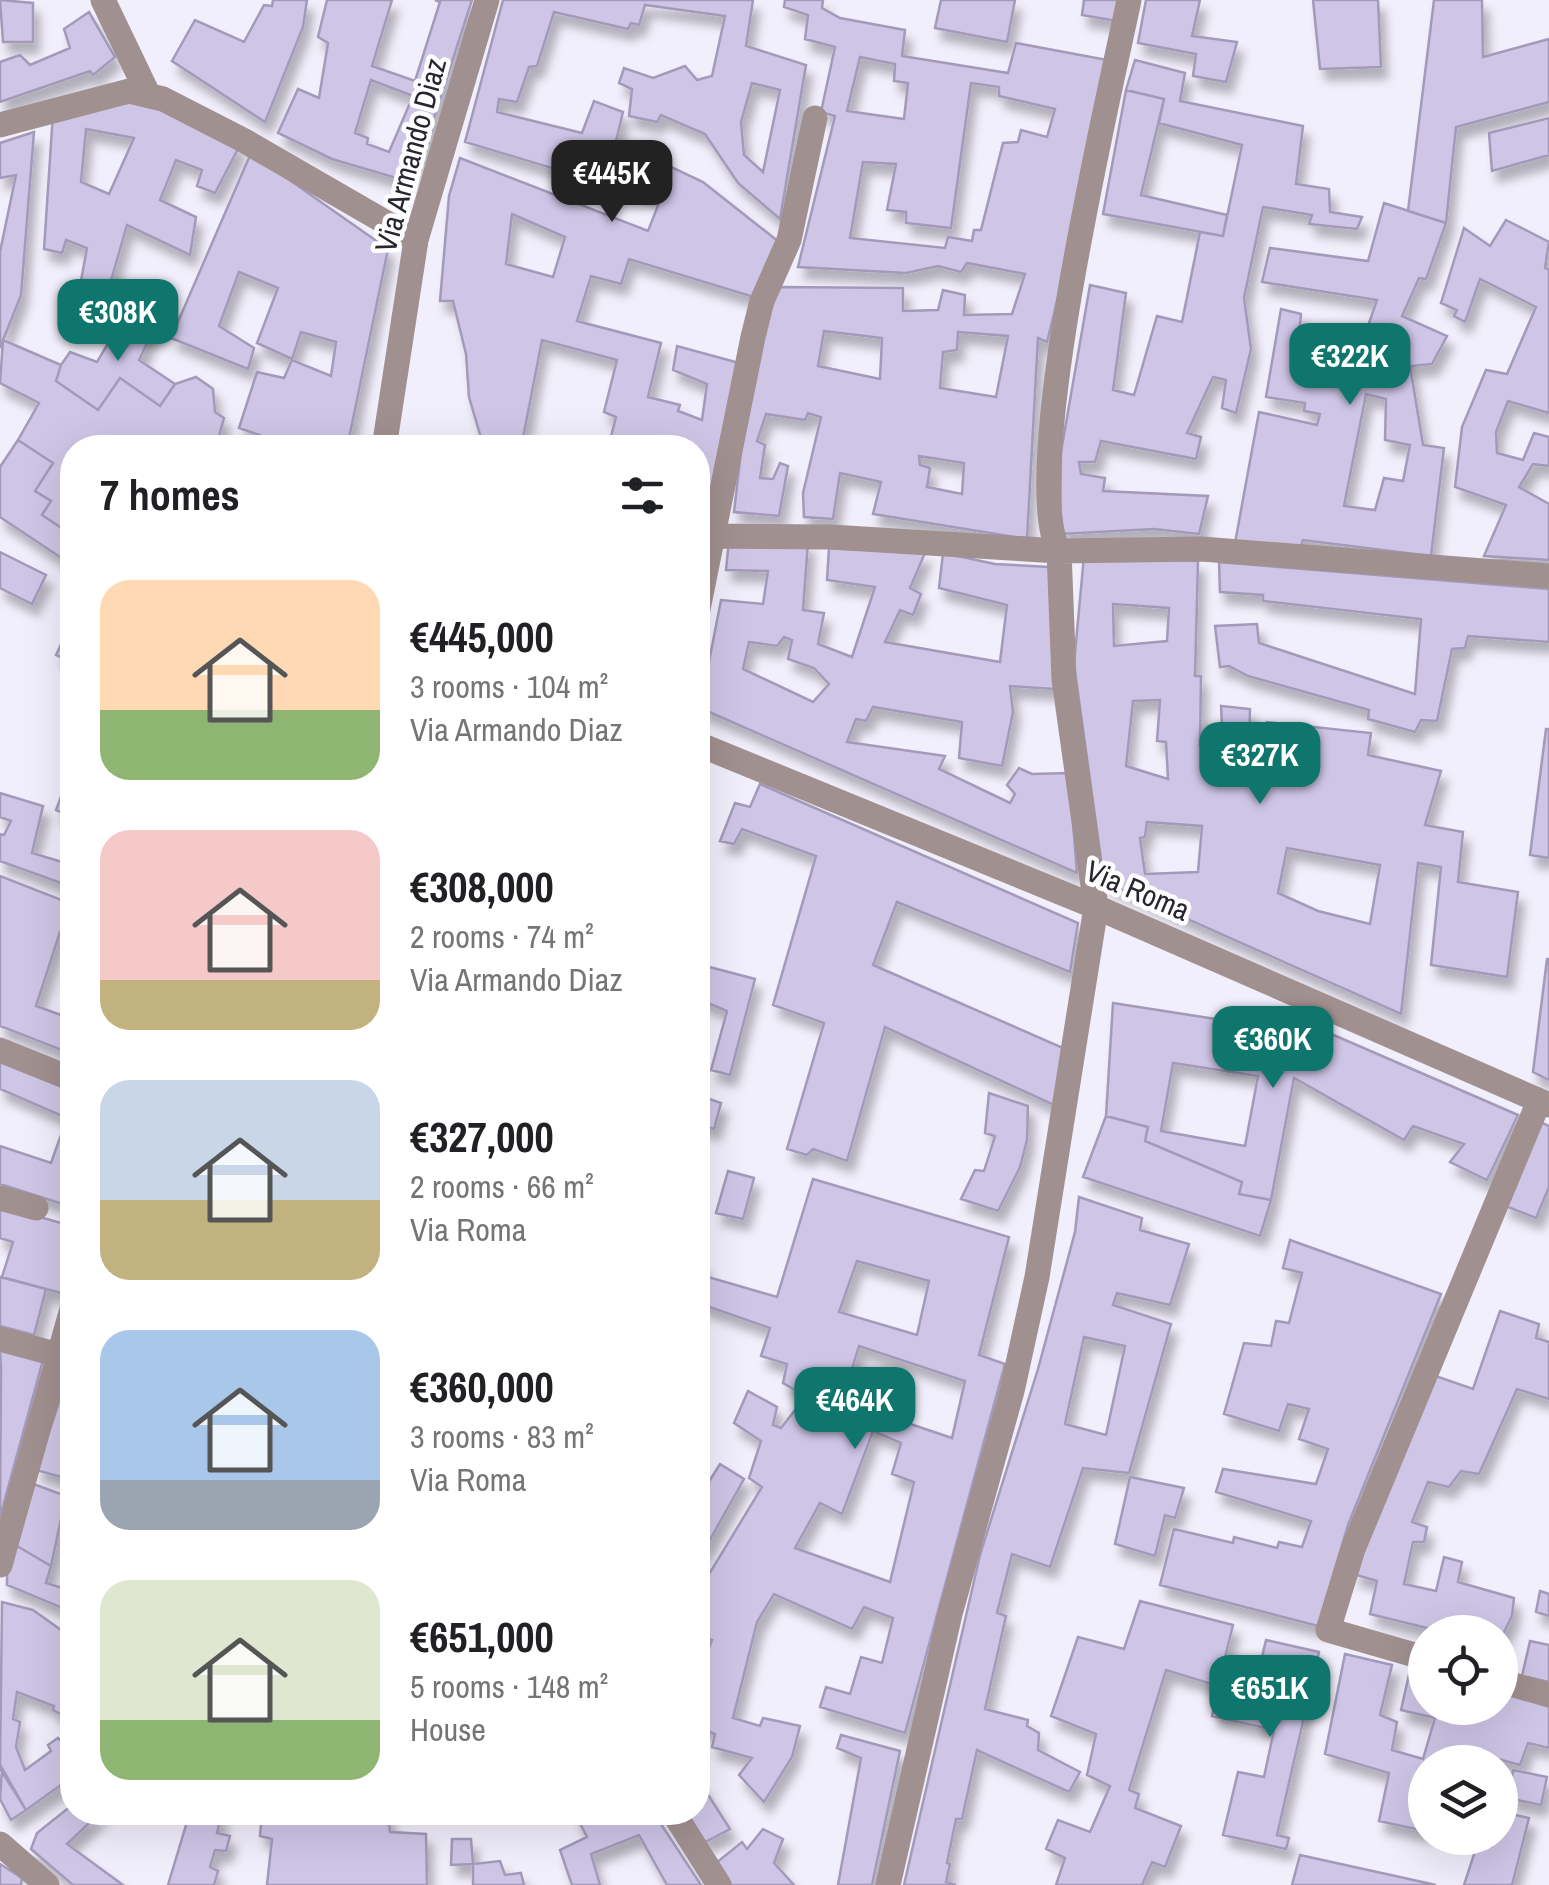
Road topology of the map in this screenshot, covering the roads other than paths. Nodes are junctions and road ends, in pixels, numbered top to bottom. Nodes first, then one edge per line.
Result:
1 (103, 0) edge
2 (488, 0) edge
3 (1129, 0) edge
4 (149, 96) junction
5 (815, 118) dead end
6 (0, 125) edge
7 (416, 240) junction
8 (386, 435) edge
9 (710, 514) edge
10 (710, 535) edge
11 (1058, 551) junction
12 (1549, 576) edge
13 (710, 749) edge
14 (1096, 906) junction
15 (0, 1050) edge
16 (60, 1074) edge
17 (1544, 1103) edge
18 (0, 1198) edge
19 (36, 1208) dead end
20 (0, 1339) edge
21 (60, 1355) joint
22 (0, 1565) edge
23 (1408, 1653) edge
24 (1518, 1686) edge
25 (1549, 1695) edge
26 (681, 1825) edge
27 (0, 1844) edge
28 (47, 1885) edge
29 (718, 1885) edge
30 (888, 1885) edge

1 - 4 street
2 - 7 street, Via Armando Diaz
3 - 11 street
4 - 6 street
4 - 7 street
5 - 9 street
7 - 8 street, Via Armando Diaz
10 - 11 street
11 - 12 street
11 - 14 street
13 - 14 street, Via Roma
14 - 17 street, Via Roma
14 - 30 street
15 - 16 street
17 - 23 street
18 - 19 street
20 - 21 street
21 - 22 street
24 - 25 street
26 - 29 street
27 - 28 street

